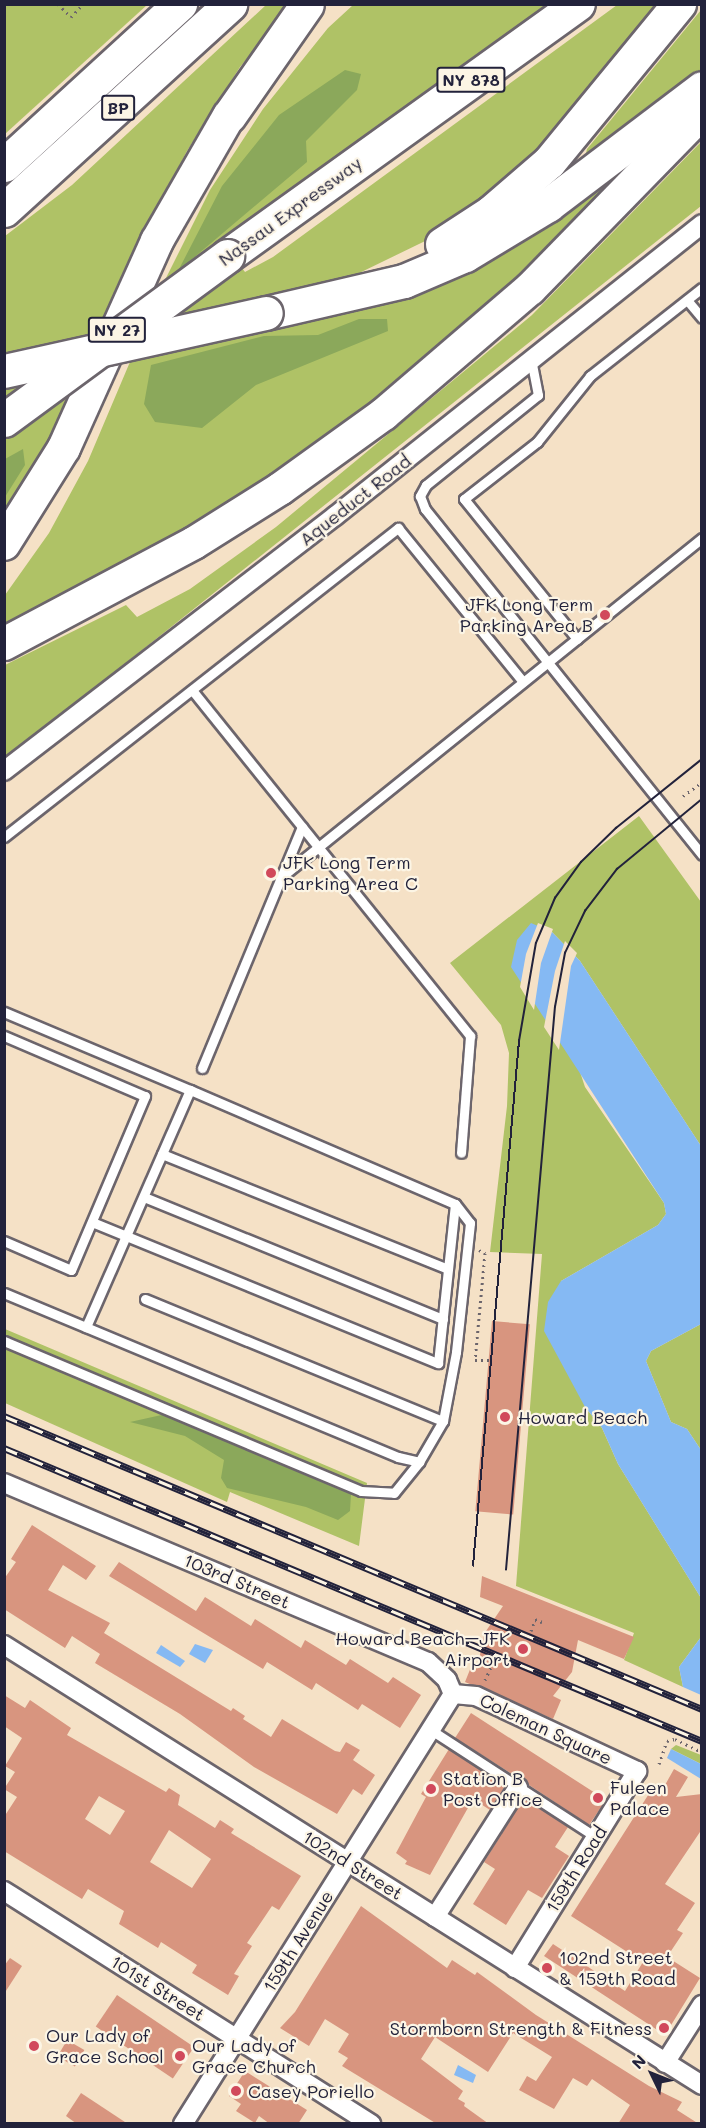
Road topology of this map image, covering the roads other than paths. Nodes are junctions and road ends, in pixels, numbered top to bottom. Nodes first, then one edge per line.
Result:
1 (166, 4) edge
2 (180, 4) edge
3 (230, 4) edge
4 (307, 4) edge
5 (578, 4) edge
6 (679, 4) edge
7 (702, 88) edge
8 (87, 90) junction
9 (702, 113) edge
10 (229, 116) joint
11 (4, 165) edge
12 (4, 210) edge
13 (702, 224) edge
14 (702, 288) edge
15 (314, 300) junction
16 (687, 300) junction
17 (702, 318) edge
18 (531, 359) junction
19 (4, 371) edge
20 (4, 420) edge
21 (702, 538) edge
22 (4, 544) edge
23 (577, 639) junction
24 (4, 644) edge
25 (549, 661) junction
26 (523, 682) junction
27 (192, 690) junction
28 (4, 771) edge
29 (302, 827) junction
30 (4, 837) edge
31 (318, 847) junction
32 (702, 855) edge
33 (280, 878) junction
34 (4, 1012) edge
35 (4, 1036) edge
36 (202, 1068) dead end
37 (190, 1090) junction
38 (461, 1153) dead end
39 (162, 1154) junction
40 (144, 1197) junction
41 (455, 1204) junction
42 (92, 1222) junction
43 (126, 1236) junction
44 (4, 1240) edge
45 (448, 1269) junction
46 (4, 1293) edge
47 (145, 1299) dead end
48 (443, 1319) junction
49 (86, 1327) junction
50 (4, 1341) edge
51 (443, 1421) junction
52 (419, 1462) junction
53 (4, 1483) edge
54 (4, 1645) edge
55 (452, 1696) junction
56 (431, 1730) junction
57 (637, 1771) joint
58 (518, 1787) junction
59 (597, 1836) junction
60 (348, 1862) junction
61 (4, 1891) edge
62 (435, 1917) junction
63 (515, 1968) junction
64 (702, 2005) edge
65 (237, 2038) junction
66 (665, 2063) junction
67 (702, 2085) edge
68 (183, 2124) edge
69 (371, 2124) edge

1 - 8 highway
2 - 8 highway, BP
3 - 12 highway, BP
4 - 10 highway
5 - 20 highway, Nassau Expressway / NY 878, bridge
6 - 15 highway
7 - 15 highway
8 - 11 highway, BP
9 - 24 highway
10 - 22 highway, NY 27
13 - 18 street, Aqueduct Road
14 - 16 lane
15 - 19 highway, bridge
16 - 17 lane
16 - 23 lane
18 - 25 lane
18 - 28 street, Aqueduct Road
21 - 23 lane
23 - 25 lane
25 - 26 lane
25 - 32 lane
26 - 27 lane
26 - 31 lane
27 - 29 lane
27 - 30 lane
29 - 31 lane
29 - 33 lane
31 - 33 lane
31 - 38 lane
33 - 36 lane
34 - 37 lane
35 - 42 lane
37 - 39 lane
37 - 41 lane
39 - 40 lane
39 - 45 lane
40 - 43 lane
40 - 48 lane
41 - 45 lane
41 - 51 lane
42 - 43 lane
42 - 44 lane
43 - 48 lane
43 - 49 lane
45 - 48 lane
46 - 49 lane
47 - 51 lane
49 - 52 lane
50 - 52 lane
51 - 52 lane
53 - 55 street, 103rd Street
54 - 60 street, 102nd Street
55 - 56 street, 159th Avenue
55 - 57 street, Coleman Square
56 - 58 lane
56 - 60 street, 159th Avenue
57 - 59 street, 159th Road
58 - 59 lane
58 - 62 street
59 - 63 street, 159th Road
60 - 62 street, 102nd Street
60 - 65 street, 159th Avenue
61 - 65 street, 101st Street
62 - 63 street, 102nd Street
63 - 66 street, 102nd Street
64 - 66 street
65 - 68 street, 159th Avenue
65 - 69 street, 101st Street
66 - 67 street, 102nd Street

